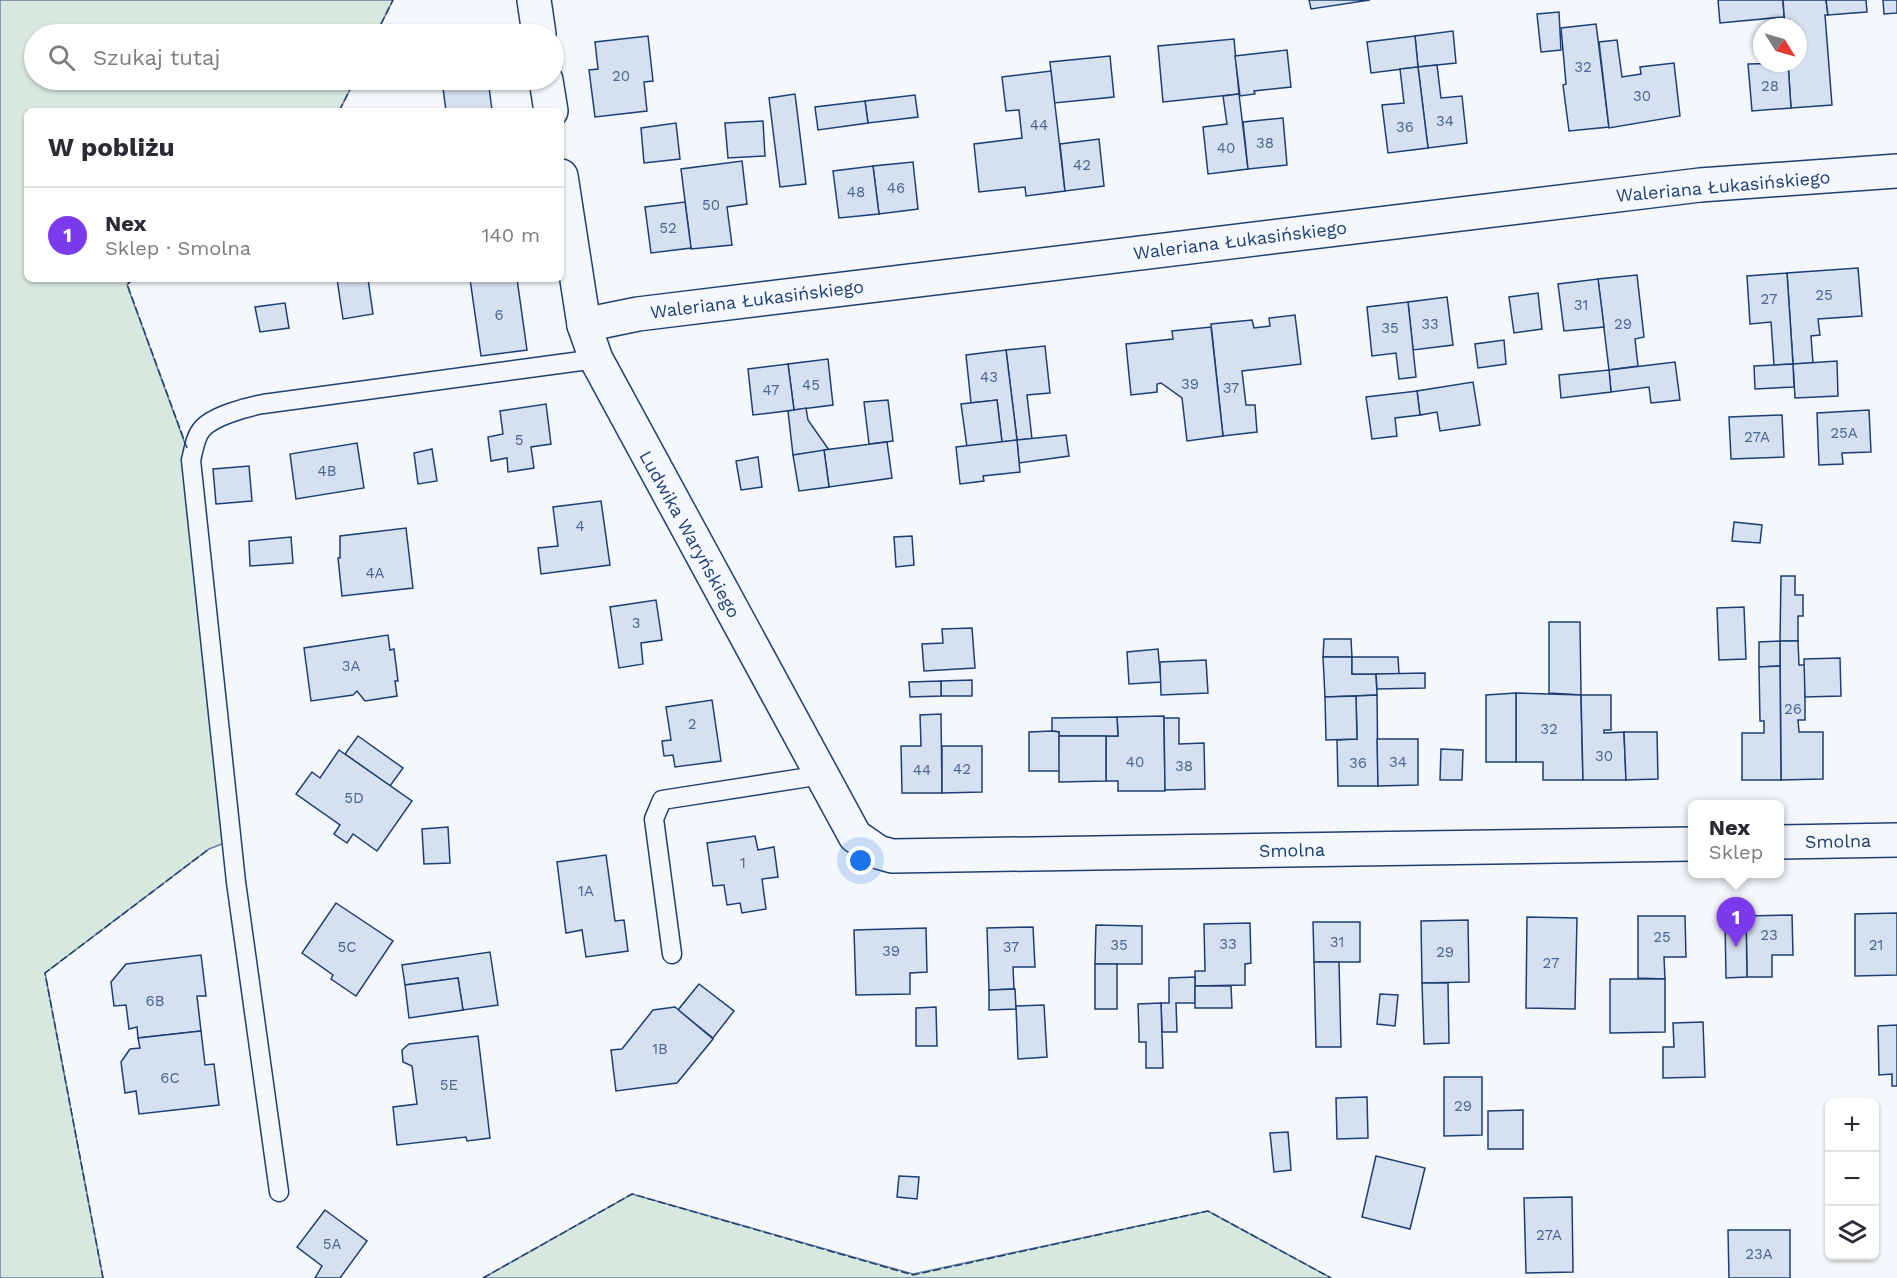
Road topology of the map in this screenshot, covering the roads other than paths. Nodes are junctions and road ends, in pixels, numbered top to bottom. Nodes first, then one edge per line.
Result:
1 (534, 0) edge
2 (538, 24) edge
3 (548, 90) edge
4 (551, 108) edge
5 (1897, 171) edge
6 (564, 195) edge
7 (584, 325) junction
8 (596, 360) junction
9 (822, 775) junction
10 (1897, 840) edge
11 (1784, 842) edge
12 (1688, 843) edge
13 (892, 856) joint
14 (672, 954) dead end
15 (279, 1192) dead end

1 - 2 street
3 - 4 street
5 - 7 street, Waleriana Łukasińskiego
6 - 7 street, Ludwika Waryńskiego
7 - 8 street, Ludwika Waryńskiego
8 - 9 street, Ludwika Waryńskiego
8 - 15 lane
9 - 13 street, Ludwika Waryńskiego
9 - 14 lane
10 - 11 street, Smolna
12 - 13 street, Smolna

